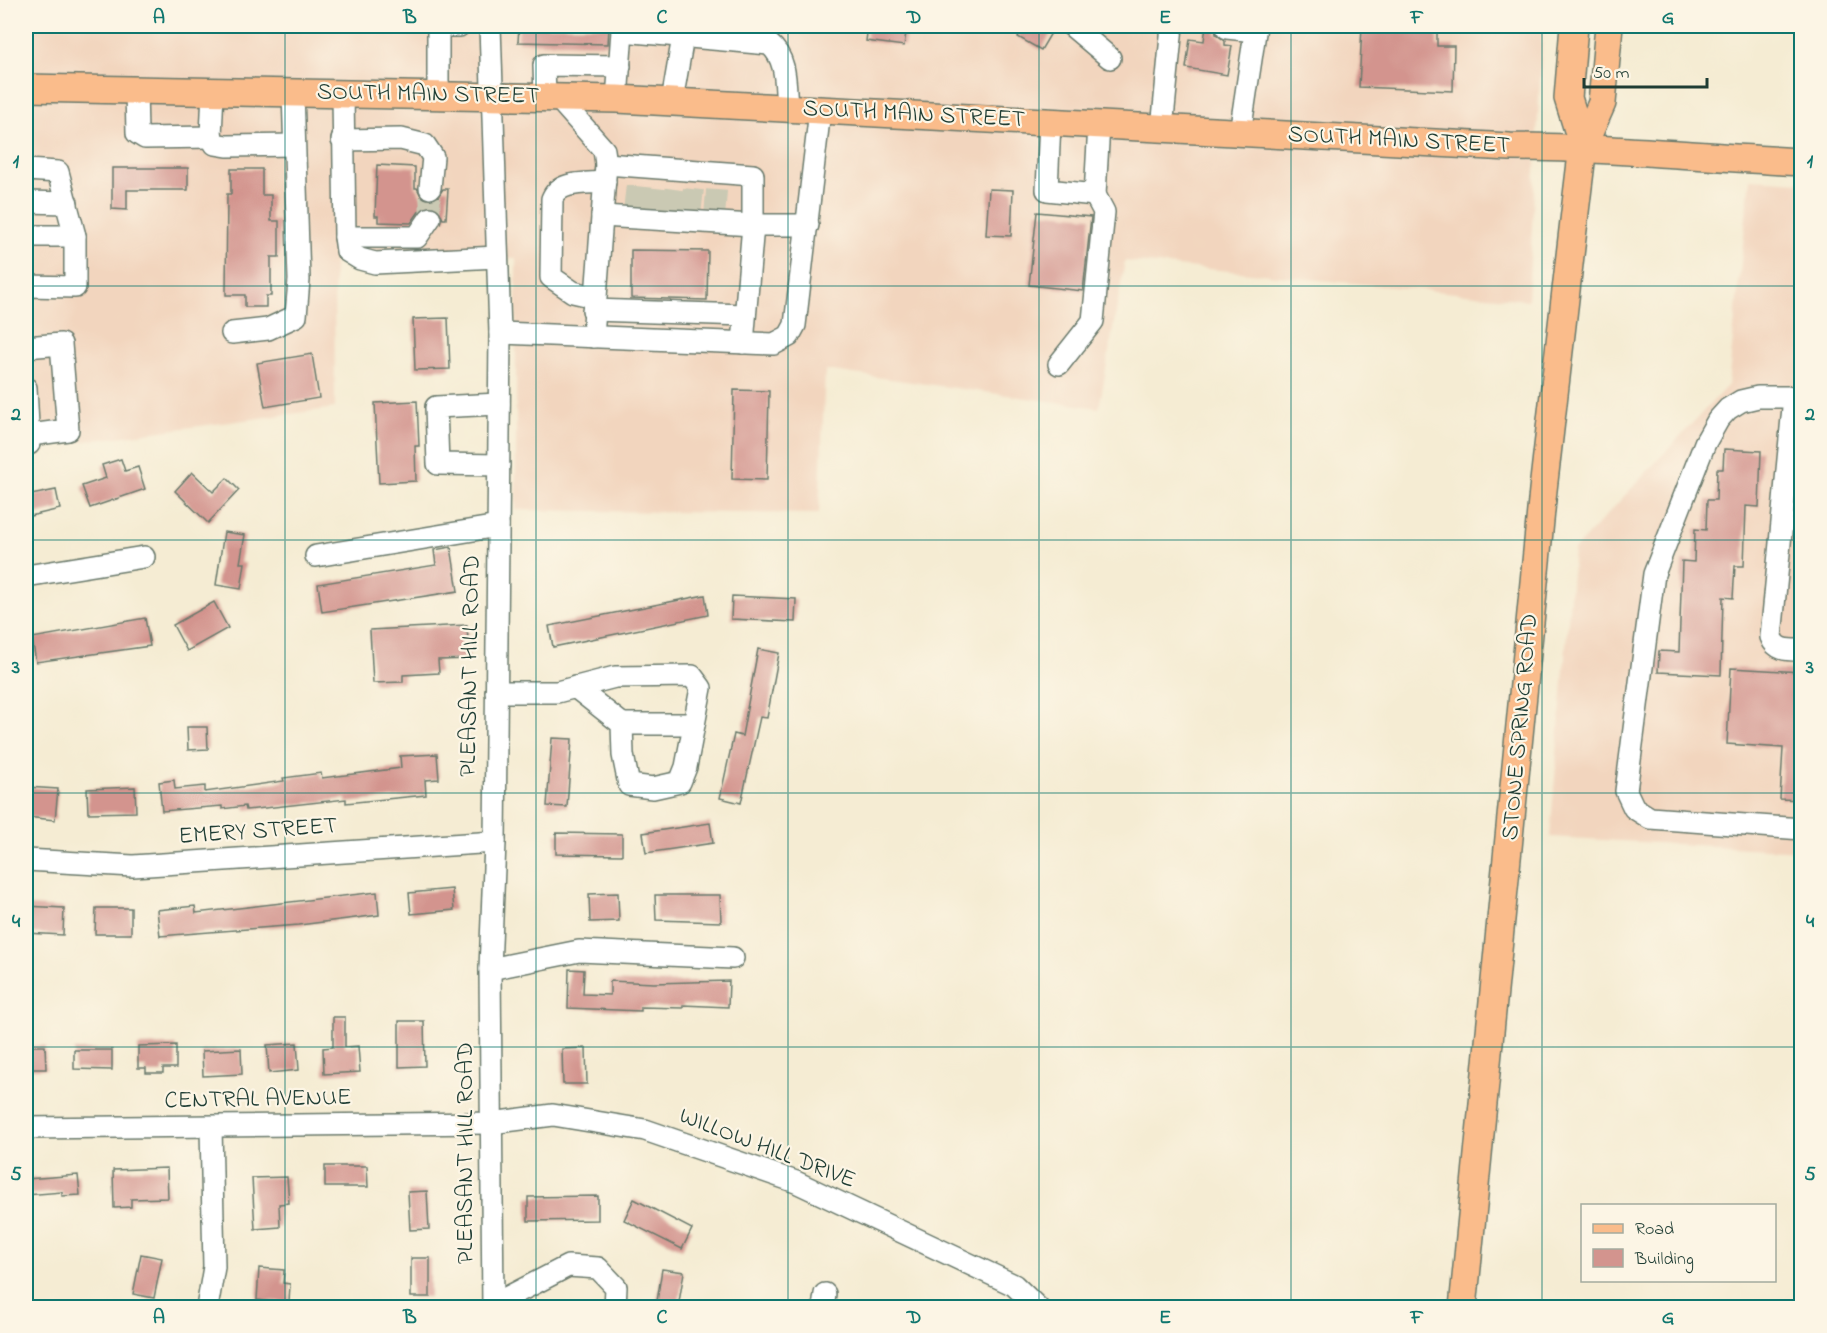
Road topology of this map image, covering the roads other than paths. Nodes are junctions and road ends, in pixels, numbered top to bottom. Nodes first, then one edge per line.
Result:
1 (459, 26) edge
2 (490, 26) edge
3 (1072, 26) edge
4 (1172, 26) edge
5 (1574, 26) edge
6 (1610, 26) edge
7 (622, 28) edge
8 (1246, 28) edge
9 (683, 37) junction
10 (1110, 58) dead end
11 (620, 66) junction
12 (26, 88) edge
13 (136, 90) junction
14 (213, 91) junction
15 (293, 92) junction
16 (343, 94) junction
17 (438, 95) junction
18 (491, 97) junction
19 (551, 97) junction
20 (617, 99) junction
21 (672, 101) junction
22 (787, 108) junction
23 (820, 110) junction
24 (1050, 122) junction
25 (1099, 125) junction
26 (1162, 129) junction
27 (1240, 133) junction
28 (212, 137) junction
29 (342, 140) junction
30 (294, 145) junction
31 (1582, 146) junction
32 (1802, 162) edge
33 (26, 170) edge
34 (605, 173) junction
35 (430, 188) tunnel mouth
36 (1095, 195) junction
37 (26, 202) edge
38 (67, 203) junction
39 (602, 216) junction
40 (430, 218) dead end
41 (753, 225) junction
42 (808, 225) junction
43 (26, 236) edge
44 (75, 236) junction
45 (345, 237) junction
46 (497, 257) junction
47 (26, 286) edge
48 (594, 303) junction
49 (745, 315) junction
50 (231, 333) dead end
51 (500, 333) junction
52 (593, 337) junction
53 (743, 342) junction
54 (26, 346) edge
55 (1059, 364) dead end
56 (26, 388) edge
57 (1798, 397) edge
58 (499, 404) junction
59 (28, 440) edge
60 (499, 465) junction
61 (498, 526) junction
62 (316, 556) dead end
63 (144, 557) dead end
64 (26, 576) edge
65 (1802, 650) edge
66 (575, 687) junction
67 (496, 692) junction
68 (622, 724) junction
69 (694, 724) junction
70 (1802, 829) edge
71 (495, 842) junction
72 (26, 860) edge
73 (733, 958) dead end
74 (490, 969) junction
75 (491, 1123) junction
76 (212, 1127) junction
77 (26, 1128) edge
78 (498, 1300) edge
79 (207, 1308) edge
80 (528, 1308) edge
81 (615, 1308) edge
82 (1038, 1308) edge
83 (1463, 1308) edge

1 - 17 street
2 - 18 street, PLEASANT HILL ROAD
3 - 10 street
4 - 26 street
5 - 31 main road, STONE SPRING ROAD
6 - 31 main road, STONE SPRING ROAD
7 - 9 street
7 - 11 street
8 - 27 street
9 - 21 street
9 - 22 street
11 - 19 street
11 - 20 street
12 - 13 main road, SOUTH MAIN STREET
13 - 14 main road, SOUTH MAIN STREET
13 - 28 street
14 - 15 main road, SOUTH MAIN STREET
14 - 28 street
15 - 16 main road, SOUTH MAIN STREET
15 - 30 street
16 - 17 main road, SOUTH MAIN STREET
16 - 29 street
17 - 18 main road, SOUTH MAIN STREET
18 - 19 main road, SOUTH MAIN STREET
18 - 46 street, PLEASANT HILL ROAD
19 - 20 main road, SOUTH MAIN STREET
19 - 34 street
20 - 21 main road, SOUTH MAIN STREET
21 - 22 main road, SOUTH MAIN STREET
22 - 23 main road, SOUTH MAIN STREET
23 - 24 main road, SOUTH MAIN STREET
23 - 42 street
24 - 25 main road, SOUTH MAIN STREET
24 - 36 street
25 - 26 main road, SOUTH MAIN STREET
25 - 36 street
26 - 27 main road, SOUTH MAIN STREET
27 - 31 main road, SOUTH MAIN STREET
28 - 30 street
29 - 35 street
29 - 45 street
30 - 50 street
31 - 32 main road, SOUTH MAIN STREET
31 - 83 main road, STONE SPRING ROAD
33 - 38 street
34 - 39 street
34 - 41 street
34 - 48 street
36 - 55 street
37 - 38 street
38 - 44 street
39 - 41 street
39 - 48 street
40 - 45 street
41 - 42 street
41 - 49 street
42 - 53 street
43 - 44 street
44 - 47 street
45 - 46 street
46 - 51 street, PLEASANT HILL ROAD
48 - 49 street
48 - 52 street
49 - 53 street
51 - 52 street
51 - 58 street, PLEASANT HILL ROAD
52 - 53 street
54 - 59 street
56 - 59 street
57 - 65 street
57 - 70 street
58 - 60 street, PLEASANT HILL ROAD
58 - 60 street
60 - 61 street, PLEASANT HILL ROAD
61 - 62 street
61 - 67 street, PLEASANT HILL ROAD
63 - 64 street
66 - 67 street
66 - 68 street
66 - 69 street
67 - 71 street, PLEASANT HILL ROAD
68 - 69 street
68 - 69 street
71 - 72 street, EMERY STREET
71 - 74 street, PLEASANT HILL ROAD
73 - 74 street
74 - 75 street, PLEASANT HILL ROAD
75 - 76 street, CENTRAL AVENUE
75 - 78 street, PLEASANT HILL ROAD
75 - 82 street, WILLOW HILL DRIVE
76 - 77 street, CENTRAL AVENUE
76 - 79 street
78 - 80 street
78 - 81 street

